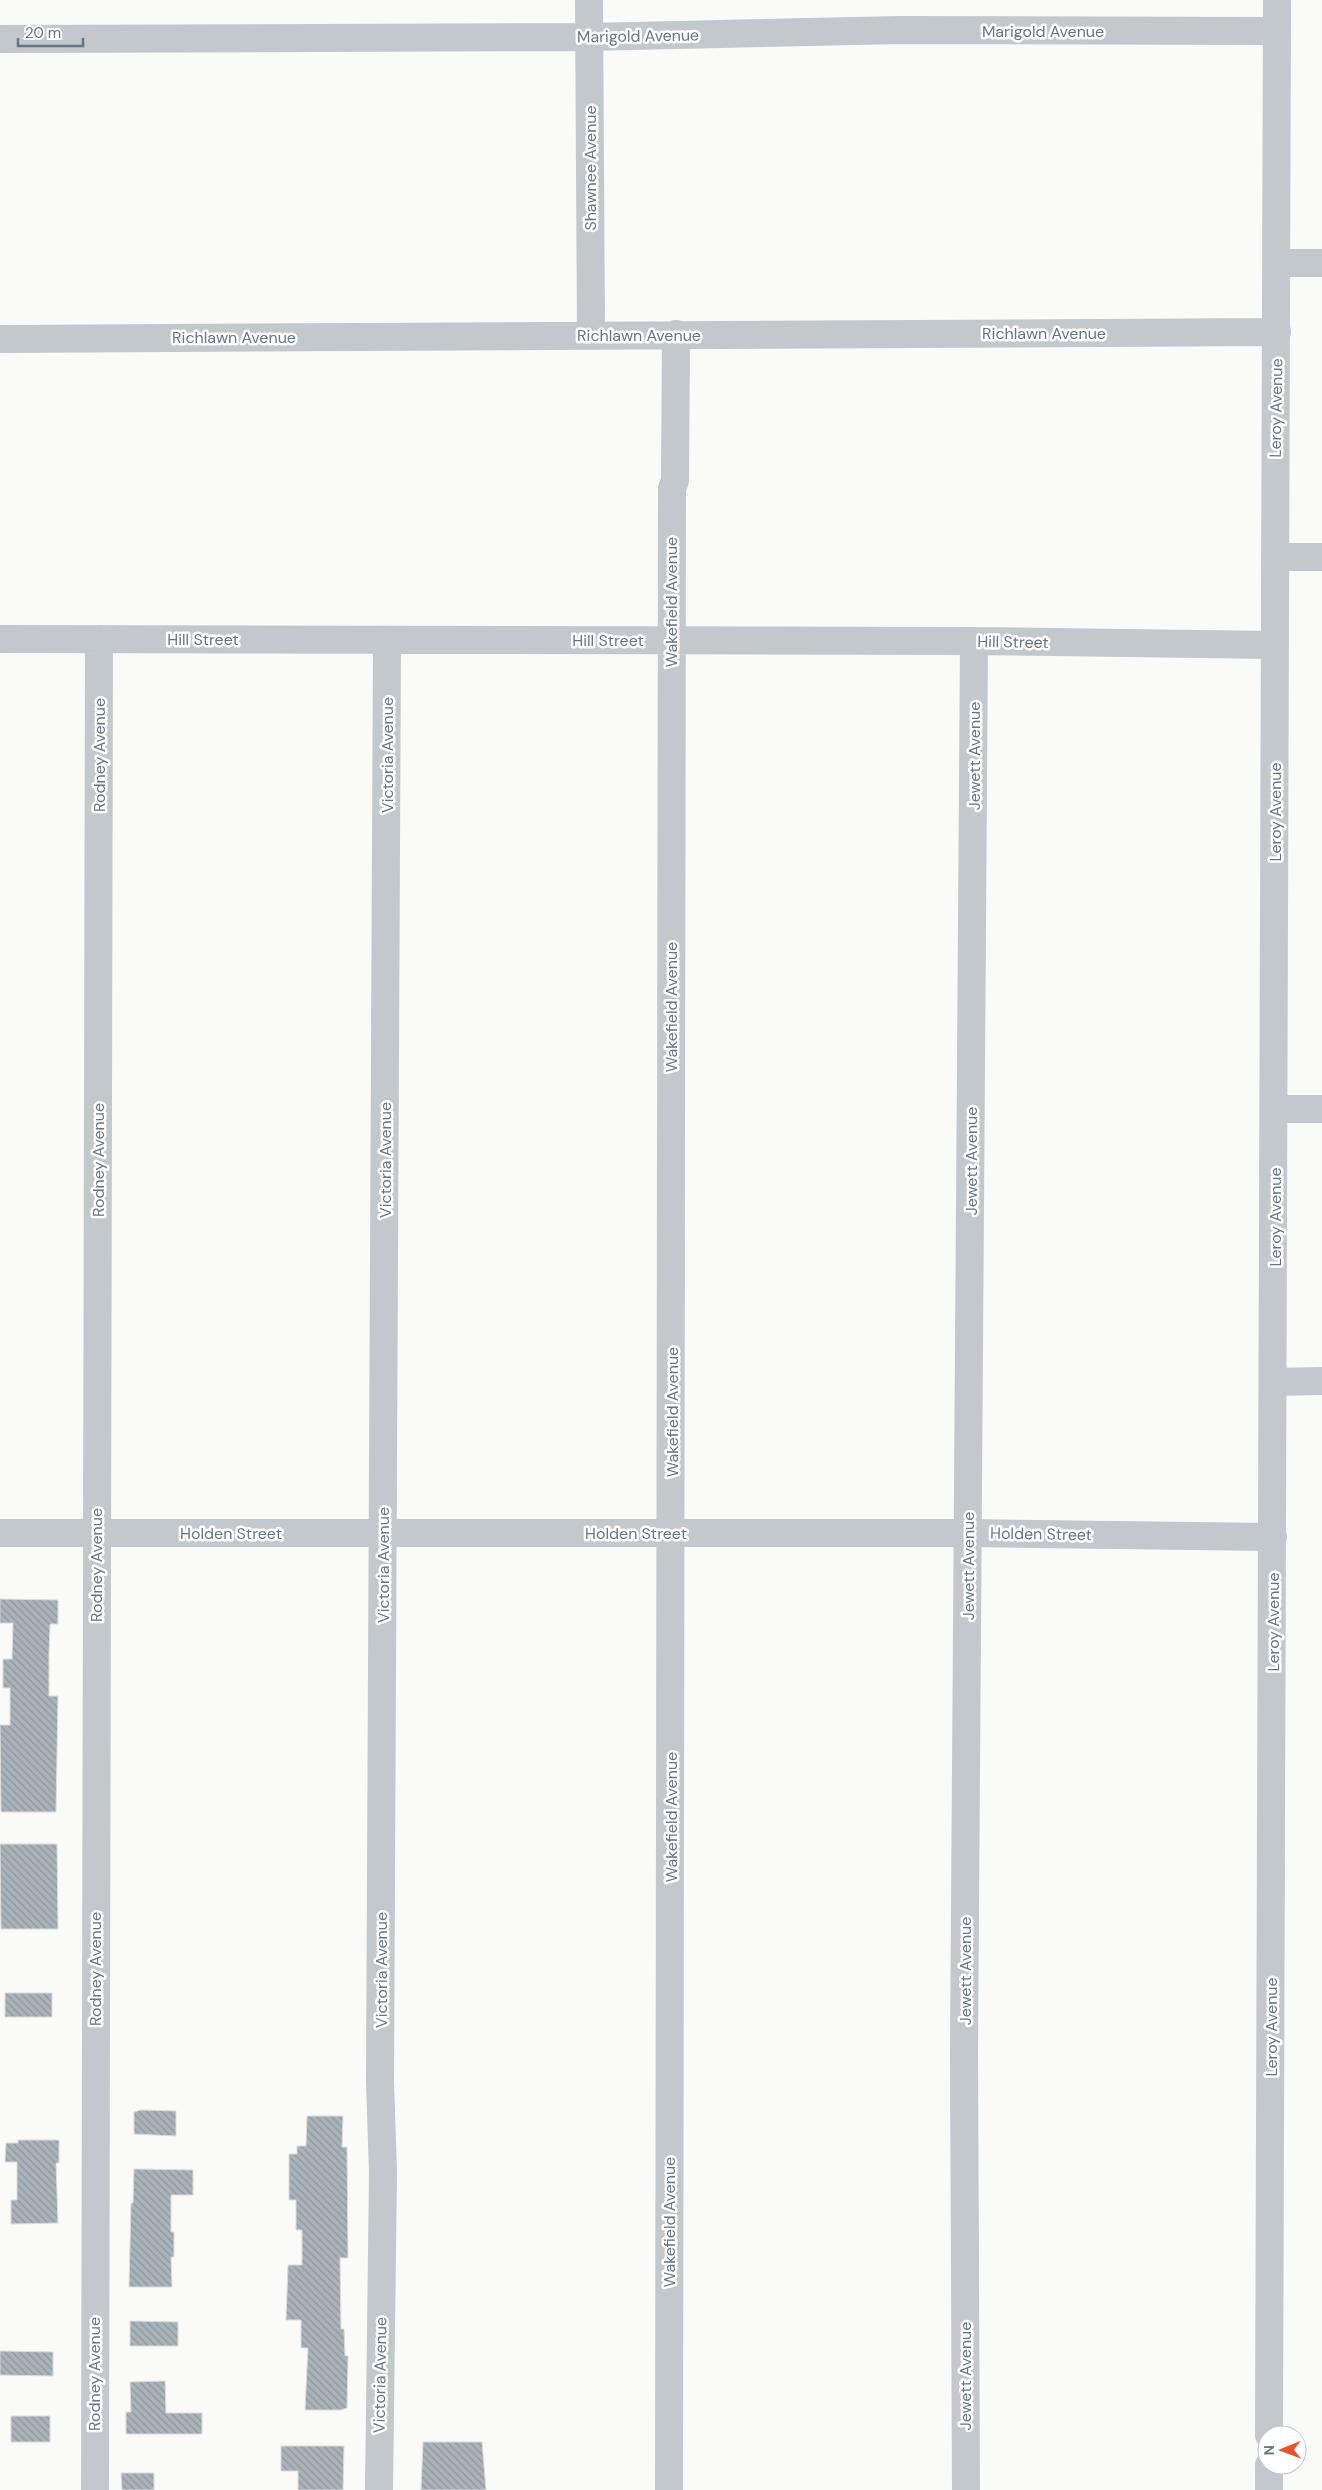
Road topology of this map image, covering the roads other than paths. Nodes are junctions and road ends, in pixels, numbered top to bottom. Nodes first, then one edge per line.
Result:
1 (589, 0) edge
2 (1278, 0) edge
3 (1277, 31) junction
4 (589, 37) junction
5 (0, 39) edge
6 (1278, 263) junction
7 (1322, 263) edge
8 (1277, 332) junction
9 (676, 334) junction
10 (591, 335) junction
11 (0, 339) edge
12 (1275, 557) junction
13 (1322, 557) edge
14 (0, 639) edge
15 (99, 639) junction
16 (387, 640) junction
17 (670, 640) junction
18 (974, 641) junction
19 (1275, 645) junction
20 (1275, 1109) junction
21 (1322, 1109) edge
22 (1322, 1381) edge
23 (1274, 1382) junction
24 (0, 1533) edge
25 (96, 1533) junction
26 (383, 1533) junction
27 (672, 1533) junction
28 (968, 1533) junction
29 (1273, 1537) junction
30 (1269, 2425) edge
31 (1269, 2475) edge
32 (94, 2490) edge
33 (379, 2490) edge
34 (670, 2490) edge
35 (966, 2490) edge
36 (1269, 2490) edge

1 - 4 street, Shawnee Avenue
2 - 3 street, Leroy Avenue
3 - 4 street, Marigold Avenue
3 - 6 street, Leroy Avenue
4 - 5 street, Marigold Avenue
4 - 10 street, Shawnee Avenue
6 - 7 street
6 - 8 street, Leroy Avenue
8 - 9 street, Richlawn Avenue
8 - 12 street, Leroy Avenue
9 - 10 street, Richlawn Avenue
9 - 17 street, Wakefield Avenue
10 - 11 street, Richlawn Avenue
12 - 13 street
12 - 19 street, Leroy Avenue
14 - 15 street, Hill Street
15 - 16 street, Hill Street
15 - 25 street, Rodney Avenue
16 - 17 street, Hill Street
16 - 26 street, Victoria Avenue
17 - 18 street, Hill Street
17 - 27 street, Wakefield Avenue
18 - 19 street, Hill Street
18 - 28 street, Jewett Avenue
19 - 20 street, Leroy Avenue
20 - 21 street
20 - 23 street, Leroy Avenue
22 - 23 street
23 - 29 street, Leroy Avenue
24 - 25 street, Holden Street
25 - 26 street, Holden Street
25 - 32 street, Rodney Avenue
26 - 27 street, Holden Street
26 - 33 street, Victoria Avenue
27 - 28 street, Holden Street
27 - 34 street, Wakefield Avenue
28 - 29 street, Holden Street
28 - 35 street, Jewett Avenue
29 - 30 street, Leroy Avenue
31 - 36 street

